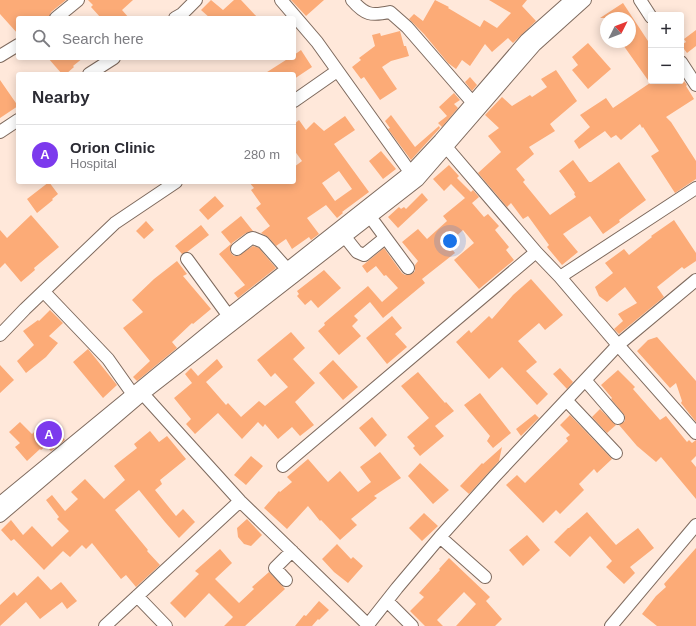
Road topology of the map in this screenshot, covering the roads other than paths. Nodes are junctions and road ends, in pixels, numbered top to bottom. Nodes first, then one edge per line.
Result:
1 (78, 0) edge
2 (196, 0) edge
3 (281, 0) edge
4 (352, 0) edge
5 (571, 0) edge
6 (585, 0) edge
7 (640, 0) edge
8 (648, 12) edge
9 (58, 16) edge
10 (178, 16) edge
11 (295, 16) edge
12 (296, 18) edge
13 (16, 46) edge
14 (0, 56) edge
15 (111, 60) edge
16 (684, 67) edge
17 (337, 71) junction
18 (92, 72) edge
19 (696, 85) edge
20 (296, 100) edge
21 (473, 103) junction
22 (16, 121) edge
23 (0, 132) edge
24 (446, 148) junction
25 (410, 172) junction
26 (173, 184) edge
27 (696, 188) edge
28 (371, 218) junction
29 (342, 233) junction
30 (386, 238) junction
31 (237, 249) dead end
32 (536, 252) junction
33 (187, 259) dead end
34 (408, 268) dead end
35 (287, 269) junction
36 (560, 277) junction
37 (696, 280) edge
38 (44, 292) junction
39 (228, 315) junction
40 (0, 336) edge
41 (618, 345) junction
42 (585, 380) junction
43 (138, 394) junction
44 (566, 400) junction
45 (618, 418) dead end
46 (696, 433) edge
47 (616, 453) dead end
48 (283, 466) dead end
49 (240, 501) junction
50 (0, 503) edge
51 (0, 516) edge
52 (696, 525) edge
53 (440, 537) junction
54 (292, 552) junction
55 (485, 577) dead end
56 (286, 580) dead end
57 (137, 596) junction
58 (387, 601) junction
59 (105, 626) edge
60 (166, 626) edge
61 (368, 626) edge
62 (412, 626) edge
63 (611, 626) edge

1 - 9 street
2 - 10 street
3 - 11 street
4 - 21 street
5 - 21 street
6 - 24 street
7 - 8 street
12 - 17 street
13 - 14 street
15 - 18 street
16 - 19 street
17 - 20 street
17 - 25 street
21 - 25 street
22 - 23 street
24 - 28 street
24 - 32 street
25 - 29 street
26 - 38 street
27 - 36 street
28 - 29 street
28 - 30 street
29 - 30 street
29 - 35 street
29 - 43 street
30 - 34 street
31 - 35 street
32 - 36 street
32 - 48 street
33 - 39 street
35 - 39 street
36 - 41 street
37 - 41 street
38 - 40 street
38 - 43 street
39 - 43 street
41 - 42 street
41 - 46 street
42 - 44 street
42 - 45 street
43 - 49 street
43 - 50 street
43 - 51 street
44 - 47 street
44 - 53 street
49 - 54 street
49 - 57 street
52 - 63 street
53 - 55 street
53 - 58 street
54 - 56 street
54 - 61 street
57 - 59 street
57 - 60 street
58 - 61 street
58 - 62 street

